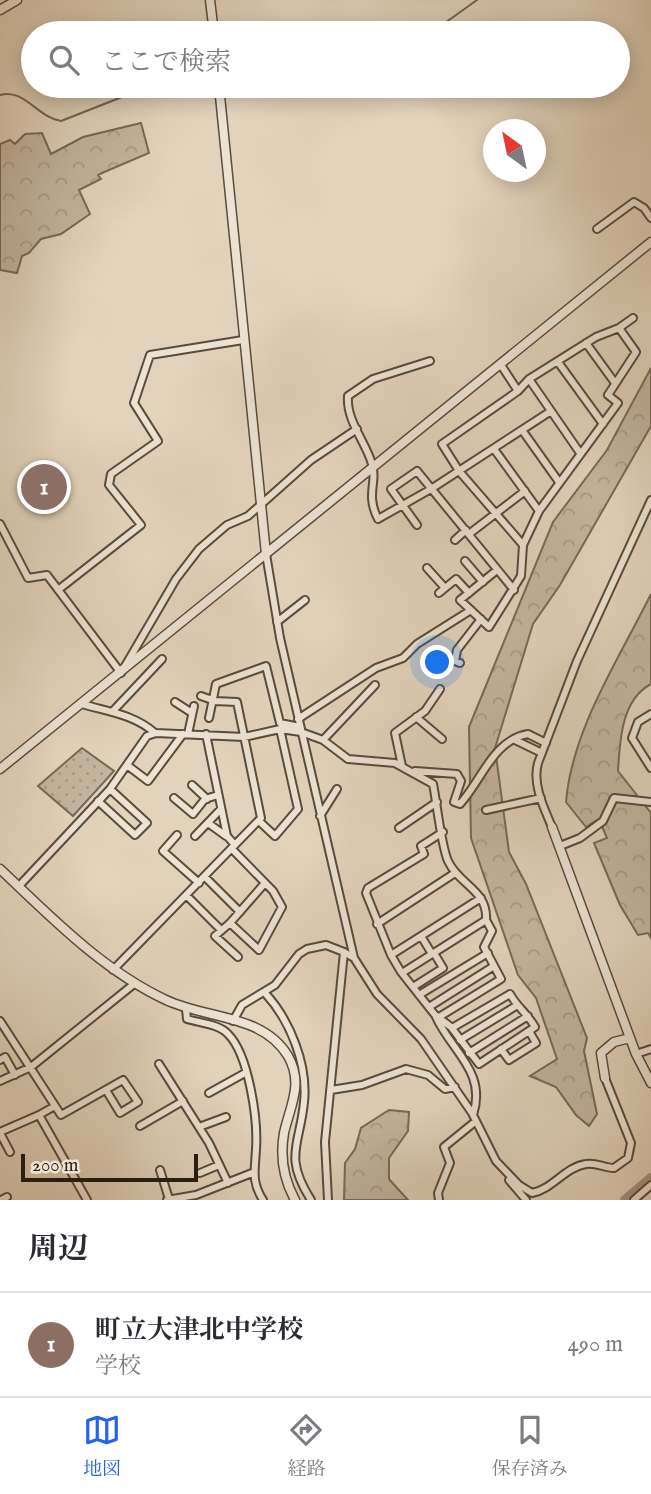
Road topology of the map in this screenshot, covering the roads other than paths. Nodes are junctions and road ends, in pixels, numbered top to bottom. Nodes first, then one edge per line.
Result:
1 (18, 0) edge
2 (210, 0) edge
3 (0, 10) edge
4 (213, 21) edge
5 (220, 98) edge
6 (651, 218) edge
7 (597, 229) dead end
8 (651, 242) edge
9 (633, 318) dead end
10 (619, 328) junction
11 (243, 340) junction
12 (586, 343) junction
13 (430, 361) dead end
14 (558, 362) junction
15 (500, 365) junction
16 (529, 379) junction
17 (615, 383) junction
18 (519, 391) junction
19 (551, 411) junction
20 (603, 424) junction
21 (356, 429) junction
22 (522, 430) junction
23 (494, 449) junction
24 (580, 453) junction
25 (374, 467) junction
26 (459, 471) junction
27 (559, 482) junction
28 (431, 489) junction
29 (525, 491) junction
30 (651, 500) edge
31 (261, 504) junction
32 (402, 505) junction
33 (539, 512) junction
34 (495, 513) junction
35 (0, 524) edge
36 (416, 526) dead end
37 (467, 532) junction
38 (454, 540) dead end
39 (523, 545) junction
40 (266, 554) junction
41 (465, 561) dead end
42 (428, 568) dead end
43 (498, 570) junction
44 (484, 582) junction
45 (445, 588) junction
46 (58, 590) junction
47 (514, 590) junction
48 (439, 593) dead end
49 (469, 593) junction
50 (305, 600) dead end
51 (471, 610) junction
52 (481, 619) junction
53 (277, 622) junction
54 (162, 659) dead end
55 (455, 662) dead end
56 (121, 673) junction
57 (375, 685) dead end
58 (440, 689) dead end
59 (201, 696) dead end
60 (215, 701) junction
61 (175, 702) dead end
62 (82, 704) junction
63 (113, 711) junction
64 (651, 714) edge
65 (416, 717) junction
66 (209, 718) dead end
67 (300, 726) junction
68 (280, 729) junction
69 (155, 733) junction
70 (186, 734) junction
71 (206, 734) junction
72 (244, 737) junction
73 (442, 739) dead end
74 (323, 740) junction
75 (515, 740) junction
76 (546, 743) junction
77 (651, 752) edge
78 (542, 753) junction
79 (644, 757) junction
80 (127, 765) junction
81 (402, 766) junction
82 (651, 768) edge
83 (0, 769) edge
84 (413, 771) junction
85 (192, 785) dead end
86 (110, 789) junction
87 (337, 789) dead end
88 (218, 795) junction
89 (173, 798) dead end
90 (207, 799) junction
91 (541, 799) junction
92 (98, 801) junction
93 (437, 802) junction
94 (651, 802) edge
95 (221, 809) junction
96 (486, 810) dead end
97 (320, 816) junction
98 (258, 821) junction
99 (208, 823) junction
100 (552, 827) joint
101 (399, 828) dead end
102 (443, 832) junction
103 (177, 835) dead end
104 (195, 836) dead end
105 (227, 836) junction
106 (560, 846) junction
107 (234, 847) junction
108 (0, 869) edge
109 (455, 873) junction
110 (205, 877) junction
111 (199, 883) junction
112 (265, 883) junction
113 (19, 886) junction
114 (187, 896) junction
115 (481, 898) junction
116 (240, 912) junction
117 (486, 920) junction
118 (230, 923) junction
119 (377, 923) junction
120 (222, 930) junction
121 (421, 936) junction
122 (344, 952) junction
123 (488, 953) junction
124 (433, 954) junction
125 (391, 955) junction
126 (238, 957) dead end
127 (354, 958) junction
128 (494, 966) junction
129 (113, 970) junction
130 (402, 974) junction
131 (134, 984) junction
132 (413, 987) junction
133 (265, 992) junction
134 (419, 995) junction
135 (516, 1006) junction
136 (429, 1007) junction
137 (186, 1009) junction
138 (437, 1016) junction
139 (528, 1016) junction
140 (0, 1021) edge
141 (233, 1021) junction
142 (452, 1028) junction
143 (529, 1031) junction
144 (630, 1038) junction
145 (460, 1040) junction
146 (500, 1049) junction
147 (651, 1049) edge
148 (469, 1053) junction
149 (635, 1054) junction
150 (0, 1060) edge
151 (159, 1064) dead end
152 (31, 1067) junction
153 (245, 1073) junction
154 (15, 1075) junction
155 (605, 1078) joint
156 (0, 1082) edge
157 (651, 1083) edge
158 (455, 1087) junction
159 (106, 1090) junction
160 (331, 1090) junction
161 (209, 1093) dead end
162 (183, 1101) junction
163 (55, 1105) junction
164 (39, 1115) junction
165 (226, 1117) dead end
166 (475, 1118) junction
167 (140, 1126) dead end
168 (199, 1126) junction
169 (1, 1130) edge
170 (10, 1152) dead end
171 (219, 1165) junction
172 (160, 1170) dead end
173 (504, 1170) junction
174 (200, 1172) dead end
175 (252, 1173) junction
176 (228, 1183) junction
177 (651, 1185) edge
178 (87, 1200) edge
179 (168, 1200) edge
180 (264, 1200) edge
181 (295, 1200) edge
182 (311, 1200) edge
183 (328, 1200) edge
184 (439, 1200) edge
185 (526, 1200) edge
186 (634, 1200) edge

1 - 3 street
2 - 4 street
5 - 11 street
6 - 7 street
8 - 15 street
9 - 10 street
10 - 12 street
10 - 17 street
11 - 31 street
11 - 46 street
12 - 14 street
12 - 17 street
13 - 21 street
14 - 16 street
14 - 20 street
15 - 18 street
15 - 25 street
16 - 18 street
16 - 19 street
17 - 20 street
18 - 26 street
19 - 22 street
19 - 24 street
20 - 24 street
21 - 25 street
21 - 31 street
22 - 23 street
22 - 27 street
23 - 26 street
23 - 29 street
24 - 27 street
25 - 32 street
25 - 40 street
26 - 28 street
26 - 34 street
27 - 33 street
28 - 32 street
28 - 32 street
28 - 37 street
29 - 33 street
29 - 34 street
30 - 76 street
31 - 40 street
31 - 56 street
32 - 36 street
33 - 39 street
34 - 37 street
34 - 39 street
35 - 46 street
37 - 38 street
37 - 43 street
39 - 47 street
40 - 53 street
40 - 56 street
41 - 44 street
42 - 45 street
43 - 44 street
43 - 47 street
44 - 49 street
45 - 48 street
45 - 49 street
46 - 56 street
47 - 52 street
49 - 51 street
50 - 53 street
51 - 52 street
51 - 67 street
52 - 55 street
53 - 67 street
54 - 63 street
56 - 62 street
57 - 74 street
58 - 65 street
59 - 60 street
60 - 66 street
60 - 67 street
60 - 72 street
61 - 70 street
62 - 63 street
62 - 83 street
63 - 69 street
64 - 79 street
65 - 73 street
65 - 81 street
67 - 68 street
67 - 74 street
67 - 97 street
68 - 72 street
68 - 98 street
69 - 70 street
69 - 80 street
70 - 71 street
70 - 80 street
71 - 72 street
71 - 88 street
72 - 98 street
74 - 81 street
75 - 76 street
75 - 78 street
75 - 84 street
76 - 78 street
77 - 79 street
78 - 91 street
79 - 82 street
80 - 86 street
81 - 84 street
84 - 93 street
85 - 90 street
86 - 92 street
86 - 92 street
87 - 97 street
88 - 90 street
88 - 95 street
89 - 90 street
91 - 96 street
91 - 100 street
92 - 113 street
93 - 101 street
93 - 102 street
94 - 106 street
95 - 99 street
95 - 105 street
97 - 127 street
98 - 107 street
99 - 104 street
99 - 105 street
100 - 106 street
102 - 109 street
102 - 119 street
103 - 111 street
105 - 107 street
106 - 144 street
107 - 110 street
107 - 112 street
108 - 113 street
109 - 115 street
109 - 119 street
110 - 111 street
110 - 116 street
111 - 114 street
112 - 116 street
112 - 118 street
113 - 129 street
114 - 120 street
114 - 129 street
115 - 117 street
115 - 121 street
116 - 118 street
117 - 123 street
117 - 124 street
118 - 120 street
119 - 125 street
120 - 126 street
121 - 124 street
121 - 125 street
122 - 127 street
122 - 133 street
122 - 160 street
123 - 128 street
123 - 134 street
124 - 130 street
124 - 132 street
125 - 130 street
127 - 158 street
128 - 136 street
128 - 138 street
129 - 131 street
130 - 132 street
131 - 137 street
131 - 152 street
132 - 134 street
133 - 141 street
133 - 182 street
134 - 136 street
135 - 139 street
135 - 142 street
135 - 145 street
136 - 138 street
137 - 141 street
137 - 153 street
138 - 142 street
138 - 166 street
139 - 143 street
139 - 148 street
140 - 152 street
141 - 181 street
142 - 145 street
143 - 146 street
143 - 146 street
144 - 149 street
144 - 155 street
145 - 148 street
146 - 148 street
147 - 149 street
149 - 157 street
150 - 154 street
151 - 162 street
152 - 154 street
152 - 163 street
153 - 161 street
153 - 175 street
154 - 156 street
155 - 173 street
158 - 160 street
158 - 166 street
159 - 159 street
159 - 163 street
160 - 183 street
162 - 167 street
162 - 168 street
163 - 164 street
164 - 169 street
164 - 178 street
165 - 168 street
166 - 173 street
166 - 184 street
168 - 171 street
169 - 170 street
171 - 174 street
171 - 176 street
172 - 179 street
173 - 185 street
175 - 176 street
175 - 180 street
176 - 179 street
177 - 186 street

